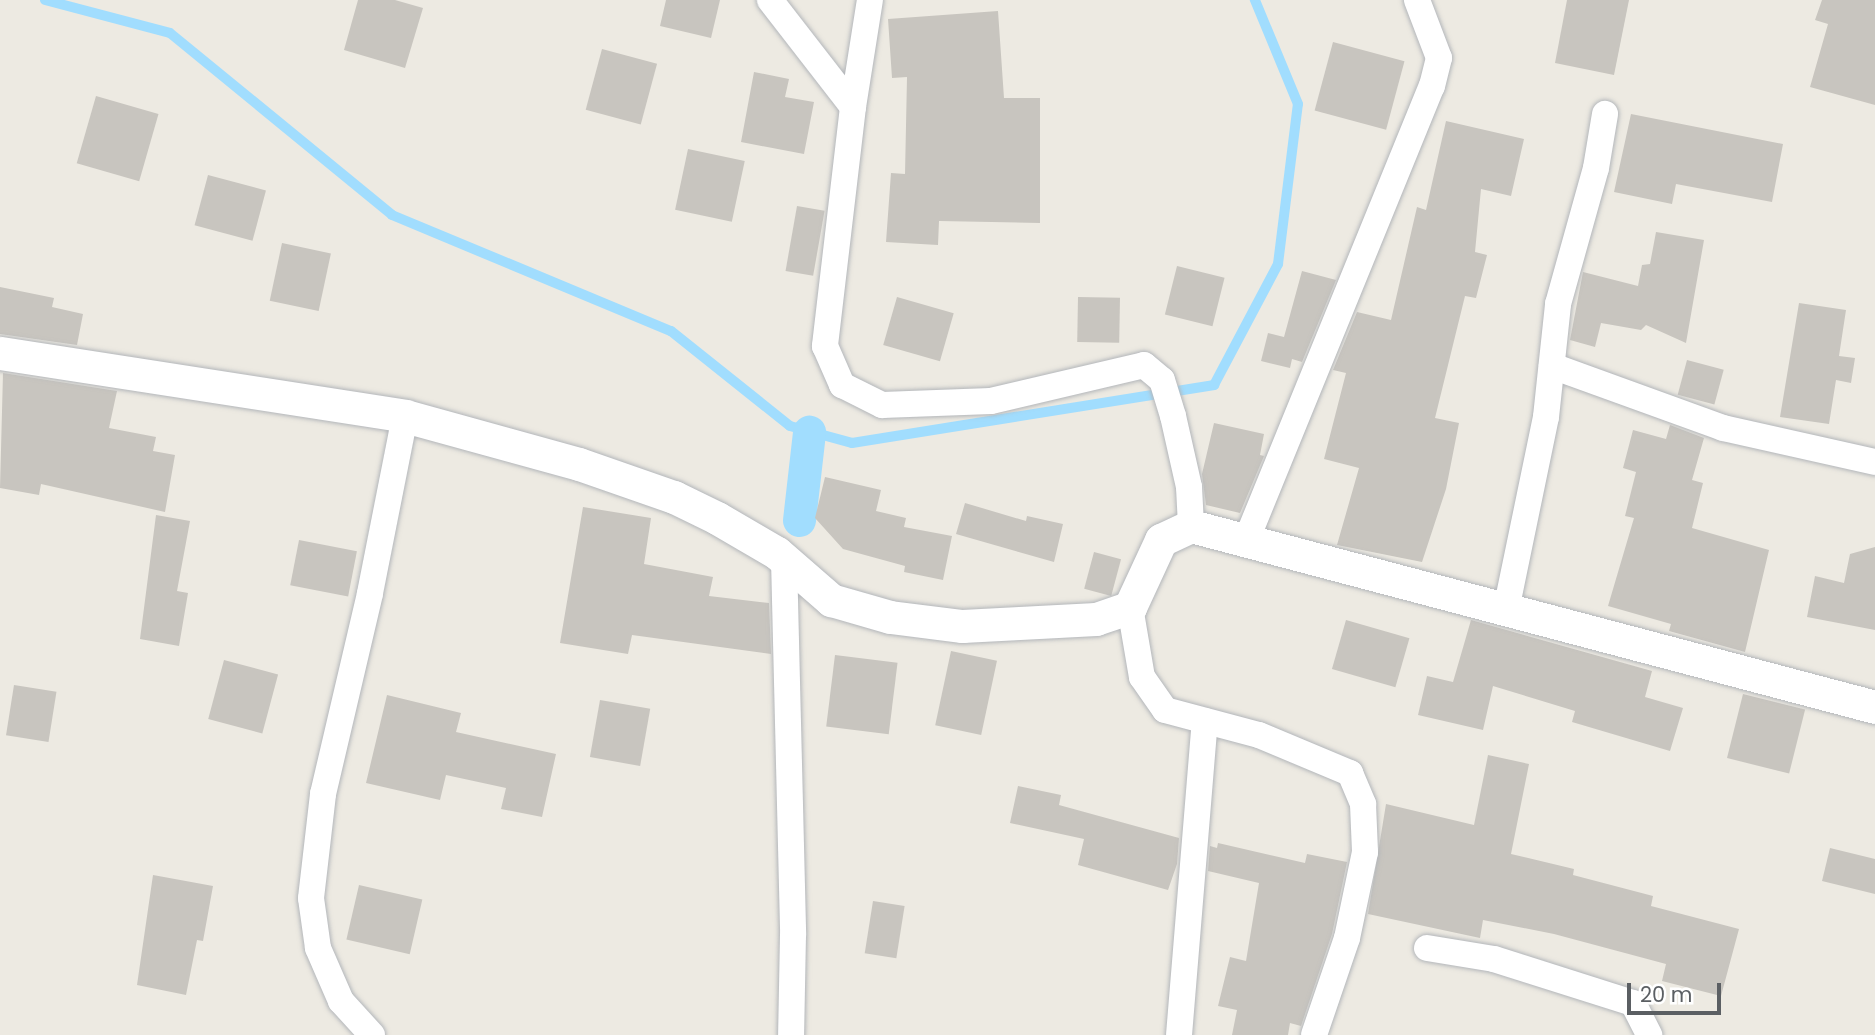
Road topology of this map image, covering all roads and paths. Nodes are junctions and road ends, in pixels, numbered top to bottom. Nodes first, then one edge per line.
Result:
1 (770, 0) edge
2 (870, 0) edge
3 (1417, 0) edge
4 (853, 107) junction
5 (1605, 114) dead end
6 (0, 353) edge
7 (1552, 366) junction
8 (405, 416) junction
9 (1875, 462) edge
10 (1191, 526) junction
11 (1246, 541) junction
12 (785, 559) junction
13 (1130, 607) junction
14 (1506, 610) junction
15 (1875, 707) edge
16 (1205, 721) junction
17 (1427, 948) dead end
18 (372, 1035) edge
19 (791, 1035) edge
20 (1179, 1035) edge
21 (1314, 1035) edge
22 (1649, 1035) edge

1 - 4 street
2 - 4 street
3 - 11 street
4 - 10 street
5 - 7 street
6 - 8 street
7 - 9 street
7 - 14 street
8 - 12 street
8 - 18 street
10 - 11 street
10 - 13 street
11 - 14 street
12 - 13 street
12 - 19 street
13 - 16 street
14 - 15 street
16 - 20 street
16 - 21 street
17 - 22 street

